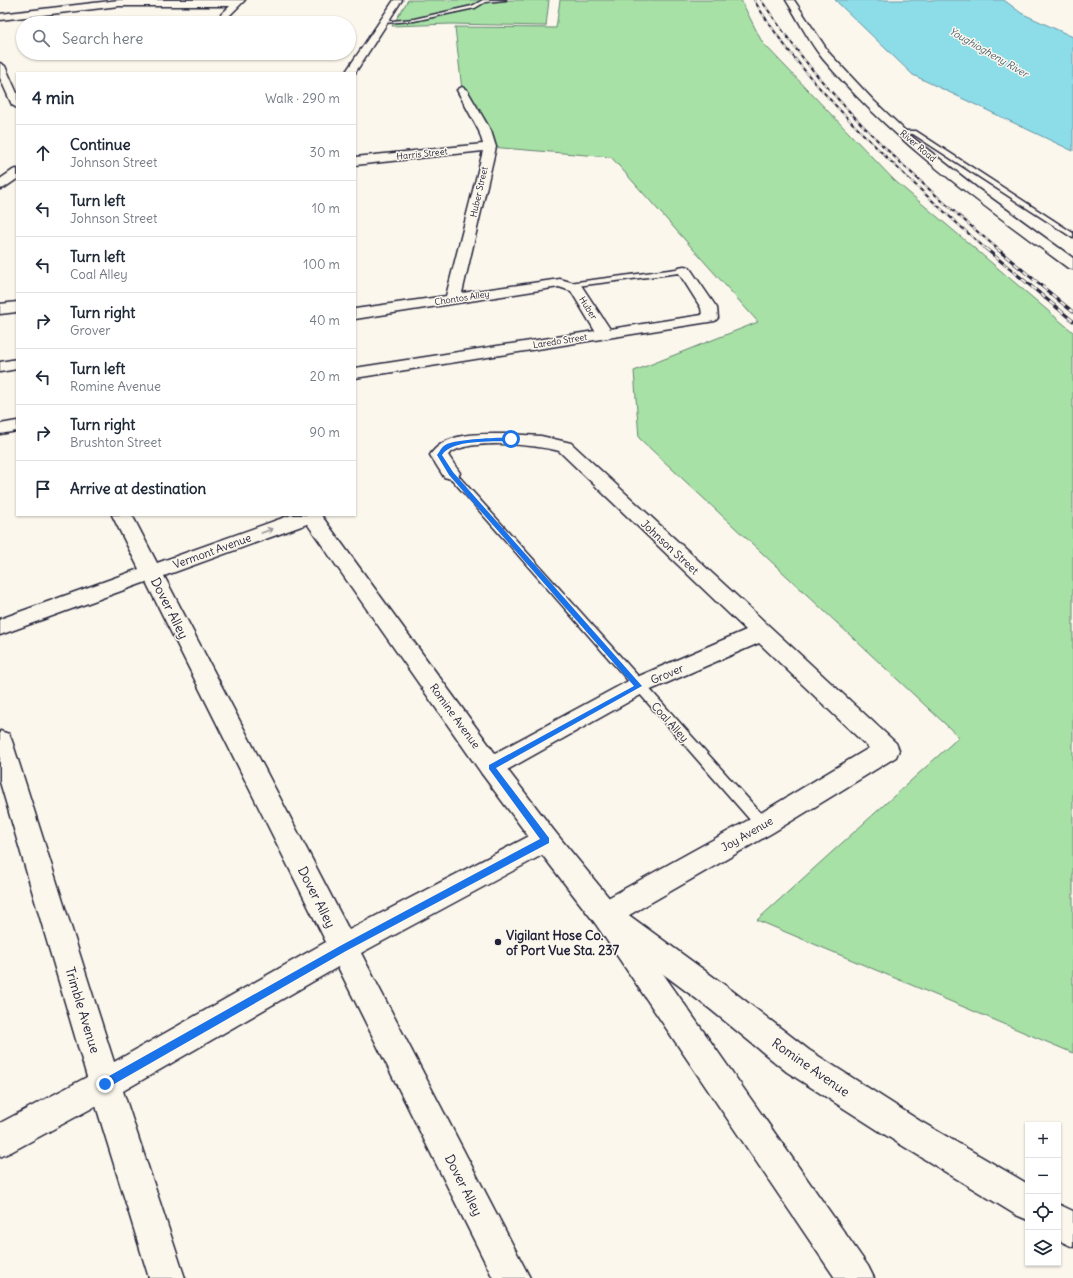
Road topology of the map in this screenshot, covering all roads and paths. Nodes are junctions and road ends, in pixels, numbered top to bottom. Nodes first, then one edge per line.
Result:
1 (398, 0) edge
2 (504, 0) edge
3 (790, 0) edge
4 (239, 1) edge
5 (223, 16) edge
6 (0, 17) edge
7 (383, 22) junction
8 (0, 66) edge
9 (351, 72) edge
10 (462, 90) dead end
11 (13, 104) edge
12 (901, 132) junction
13 (490, 147) junction
14 (356, 161) edge
15 (16, 174) edge
16 (0, 185) edge
17 (1073, 236) edge
18 (1073, 265) edge
19 (684, 270) joint
20 (569, 285) junction
21 (453, 299) junction
22 (16, 307) edge
23 (0, 309) edge
24 (356, 314) edge
25 (605, 334) junction
26 (16, 364) edge
27 (0, 367) edge
28 (356, 373) edge
29 (16, 426) edge
30 (0, 429) edge
31 (451, 474) joint
32 (123, 516) edge
33 (308, 516) edge
34 (312, 516) edge
35 (152, 573) junction
36 (0, 627) edge
37 (761, 633) junction
38 (638, 686) junction
39 (0, 741) edge
40 (887, 750) joint
41 (491, 767) junction
42 (763, 826) junction
43 (546, 840) junction
44 (605, 914) junction
45 (343, 948) junction
46 (105, 1084) junction
47 (0, 1141) edge
48 (1025, 1201) edge
49 (1061, 1223) edge
50 (1073, 1230) edge
51 (167, 1278) edge
52 (512, 1278) edge
53 (856, 1278) edge

1 - 7 street
2 - 7 lane
3 - 12 street, River Road
4 - 5 street
4 - 6 street
7 - 9 street
8 - 11 street
10 - 13 street
12 - 17 lane
12 - 18 street, River Road
13 - 14 street, Harris Street
13 - 21 street, Huber Street
15 - 16 street
19 - 20 lane
19 - 25 street, Laredo Street
20 - 21 street, Chontos Alley
20 - 25 street, Huber
21 - 24 street, Chontos Alley
22 - 23 street
25 - 28 street, Laredo Street
26 - 27 street
29 - 30 street
31 - 37 street, Johnson Street
31 - 38 lane, Coal Alley
32 - 35 street, Dover Alley
35 -> 33 street, Vermont Avenue
34 - 41 street, Romine Avenue
35 - 36 street, Vermont Avenue
35 - 45 street, Dover Alley
37 - 38 street, Grover
37 - 40 street, Johnson Street
38 - 41 street, Grover
38 - 42 lane, Coal Alley
39 - 46 street, Trimble Avenue
40 - 42 street, Joy Avenue
41 - 43 street, Romine Avenue
42 - 44 street, Joy Avenue
43 - 44 street, Romine Avenue
43 - 45 street
44 - 48 street, Romine Avenue
44 - 53 street, Romine Avenue
45 - 46 street
45 - 52 street, Dover Alley
46 - 47 street
46 - 51 street, Trimble Avenue
49 - 50 street

